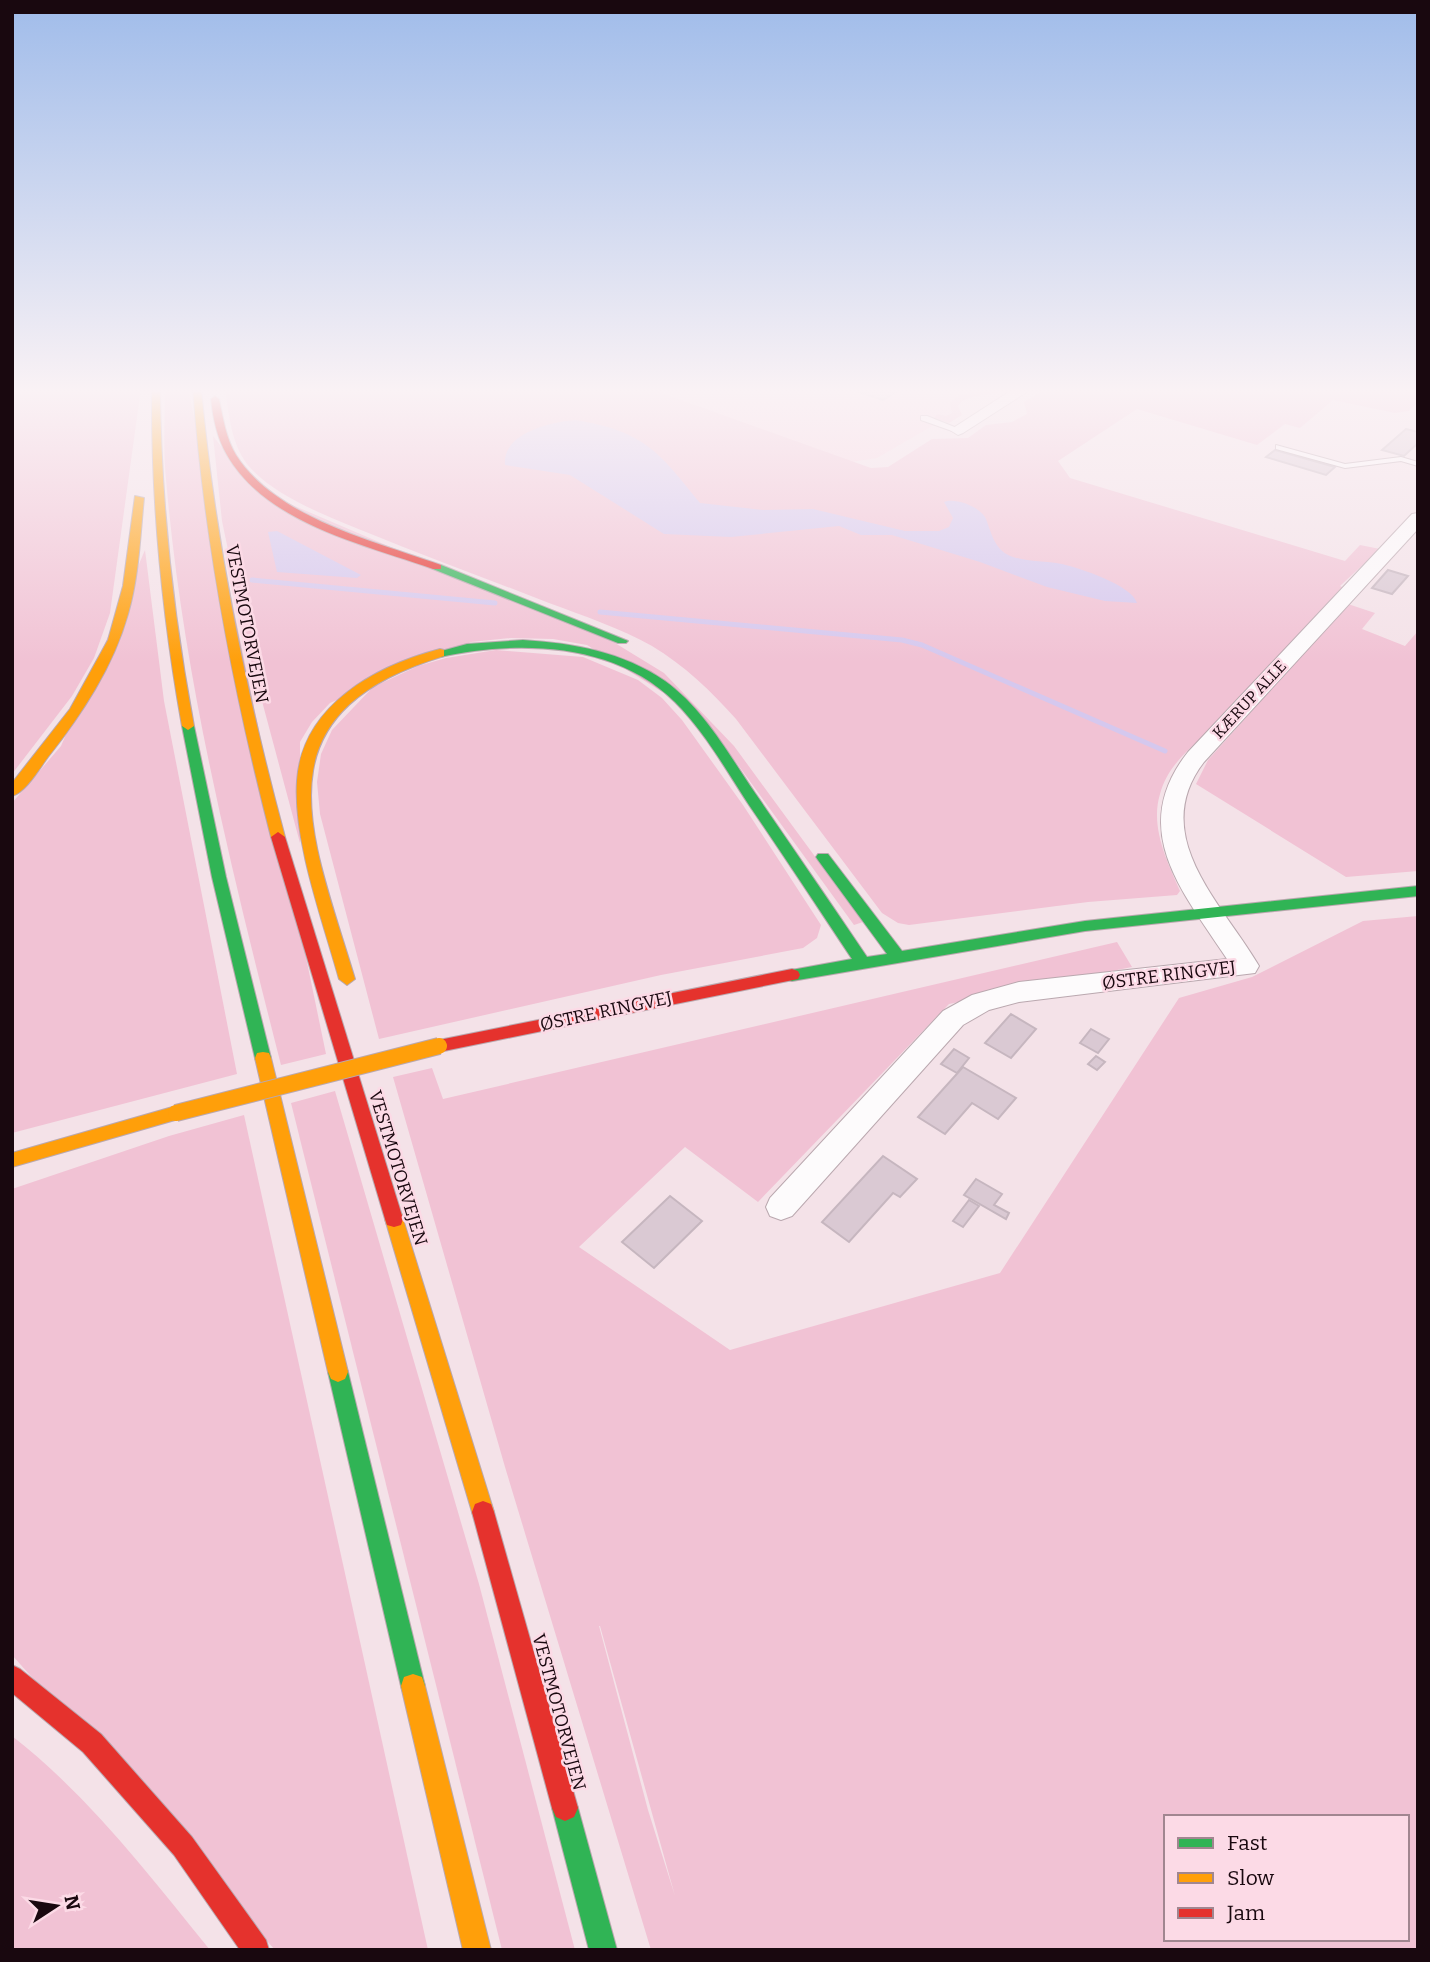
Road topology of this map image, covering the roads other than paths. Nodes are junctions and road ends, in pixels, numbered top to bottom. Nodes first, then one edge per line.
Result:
1 (141, 480) edge
2 (156, 480) edge
3 (204, 480) edge
4 (253, 480) edge
5 (1418, 518) edge
6 (636, 648) dead end
7 (670, 671) dead end
8 (685, 682) dead end
9 (12, 792) edge
10 (814, 844) dead end
11 (1418, 891) edge
12 (1210, 910) junction
13 (897, 956) junction
14 (862, 962) junction
15 (351, 994) dead end
16 (364, 1047) dead end
17 (370, 1074) dead end
18 (376, 1101) dead end
19 (12, 1160) edge
20 (781, 1207) dead end
21 (427, 1329) junction
22 (12, 1677) edge
23 (256, 1950) edge
24 (477, 1950) edge
25 (603, 1950) edge

1 - 9 main road
2 - 24 main road
3 - 21 main road, VESTMOTORVEJEN
4 - 6 main road
5 - 12 street, KÆRUP ALLE
7 - 8 main road
10 - 13 main road
11 - 12 main road, ØSTRE RINGVEJ
12 - 13 main road, ØSTRE RINGVEJ
12 - 20 street, ØSTRE RINGVEJ
13 - 14 main road, ØSTRE RINGVEJ
14 - 15 main road
14 - 19 main road, ØSTRE RINGVEJ, bridge
16 - 17 main road
18 - 21 main road
21 - 25 main road, VESTMOTORVEJEN
22 - 23 main road

